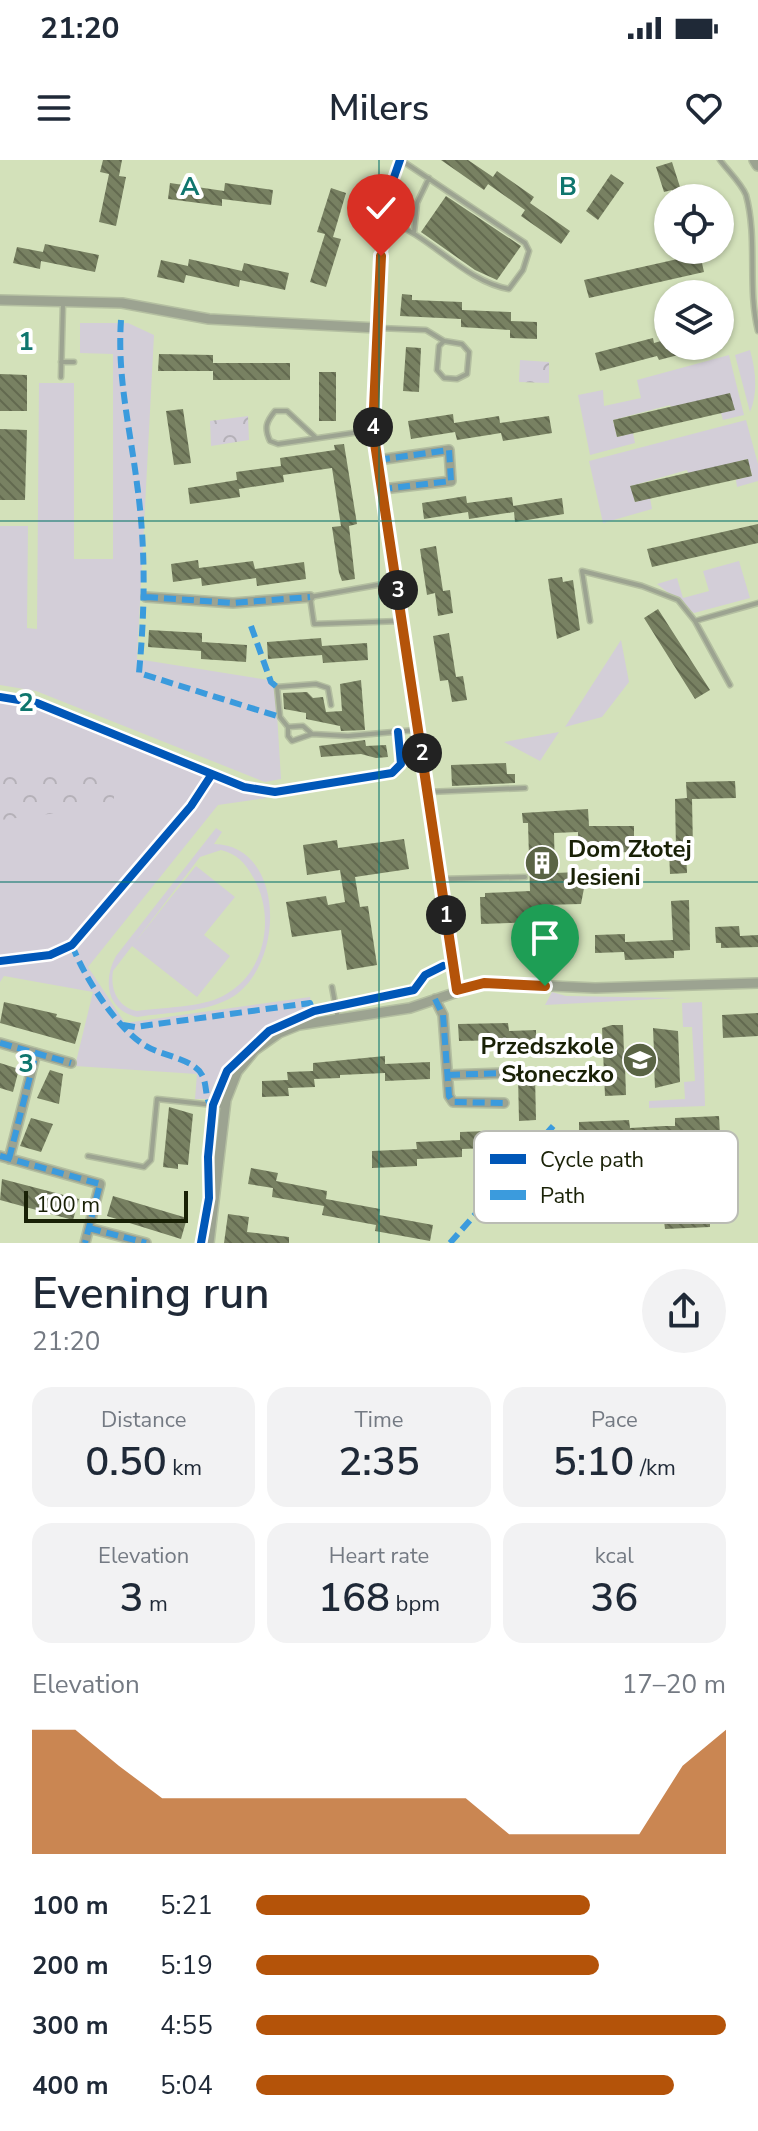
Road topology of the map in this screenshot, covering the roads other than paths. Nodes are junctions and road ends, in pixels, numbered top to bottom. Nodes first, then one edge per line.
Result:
1 (400, 160) edge
2 (720, 160) edge
3 (429, 178) junction
4 (385, 220) junction
5 (414, 232) junction
6 (756, 242) edge
7 (756, 258) edge
8 (0, 300) edge
9 (63, 301) junction
10 (377, 328) junction
11 (758, 331) edge
12 (444, 341) junction
13 (61, 362) junction
14 (74, 362) dead end
15 (61, 377) dead end
16 (373, 430) junction
17 (315, 437) junction
18 (378, 460) junction
19 (383, 489) junction
20 (396, 582) junction
21 (146, 597) dead end
22 (310, 597) junction
23 (758, 603) edge
24 (403, 621) junction
25 (590, 621) dead end
26 (695, 621) junction
27 (730, 685) dead end
28 (331, 705) dead end
29 (288, 727) junction
30 (419, 729) junction
31 (312, 734) junction
32 (525, 788) dead end
33 (428, 792) junction
34 (525, 877) dead end
35 (441, 879) junction
36 (758, 983) edge
37 (332, 987) dead end
38 (457, 990) junction
39 (435, 999) junction
40 (338, 1019) junction
41 (0, 1043) edge
42 (36, 1053) junction
43 (71, 1063) dead end
44 (504, 1073) dead end
45 (448, 1075) junction
46 (504, 1103) dead end
47 (225, 1107) junction
48 (88, 1156) dead end
49 (4, 1157) edge
50 (89, 1228) junction
51 (85, 1243) edge
52 (146, 1243) edge
53 (209, 1243) edge

1 - 3 lane
1 - 4 street
2 - 6 lane
3 - 5 lane
3 - 5 lane
4 - 5 lane
4 - 10 street
6 - 7 lane
7 - 11 lane
8 - 9 street
9 - 10 street
9 - 13 lane
10 - 12 lane
10 - 16 street
12 - 12 lane
13 - 14 lane
13 - 15 lane
16 - 17 lane
16 - 18 street
17 - 17 lane
18 - 19 street
18 - 19 street
19 - 20 street
20 - 22 lane
20 - 24 street
21 - 22 street
22 - 24 lane
23 - 26 lane
24 - 30 street
25 - 26 lane
26 - 27 lane
28 - 29 lane
29 - 31 lane
29 - 31 lane
30 - 31 lane
30 - 33 street
32 - 33 lane
33 - 35 street
34 - 35 lane
35 - 38 street
36 - 38 street
37 - 40 lane
38 - 39 street
39 - 40 street
39 - 45 street
40 - 47 street
41 - 42 street
42 - 43 street
42 - 49 street
44 - 45 street
45 - 46 street
47 - 48 lane
47 - 53 street
49 - 50 street
50 - 51 street
50 - 52 street

